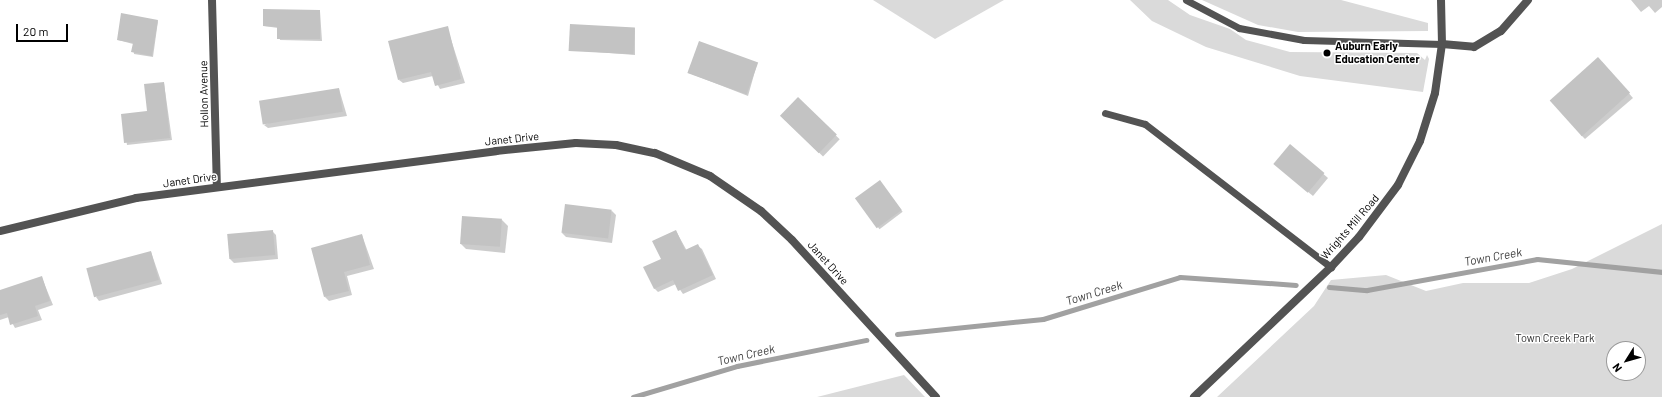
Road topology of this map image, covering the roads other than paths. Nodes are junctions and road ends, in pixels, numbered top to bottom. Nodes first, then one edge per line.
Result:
1 (212, 0) edge
2 (1186, 0) edge
3 (1441, 0) edge
4 (1528, 0) edge
5 (1442, 44) junction
6 (1105, 113) dead end
7 (217, 187) junction
8 (0, 231) edge
9 (1331, 267) junction
10 (936, 397) edge
11 (1194, 397) edge

1 - 7 street, Hollon Avenue
2 - 5 lane
3 - 5 street, Wrights Mill Road
4 - 5 street
5 - 9 street, Wrights Mill Road
6 - 9 lane
7 - 8 street, Janet Drive
7 - 10 street, Janet Drive
9 - 11 street, Wrights Mill Road

